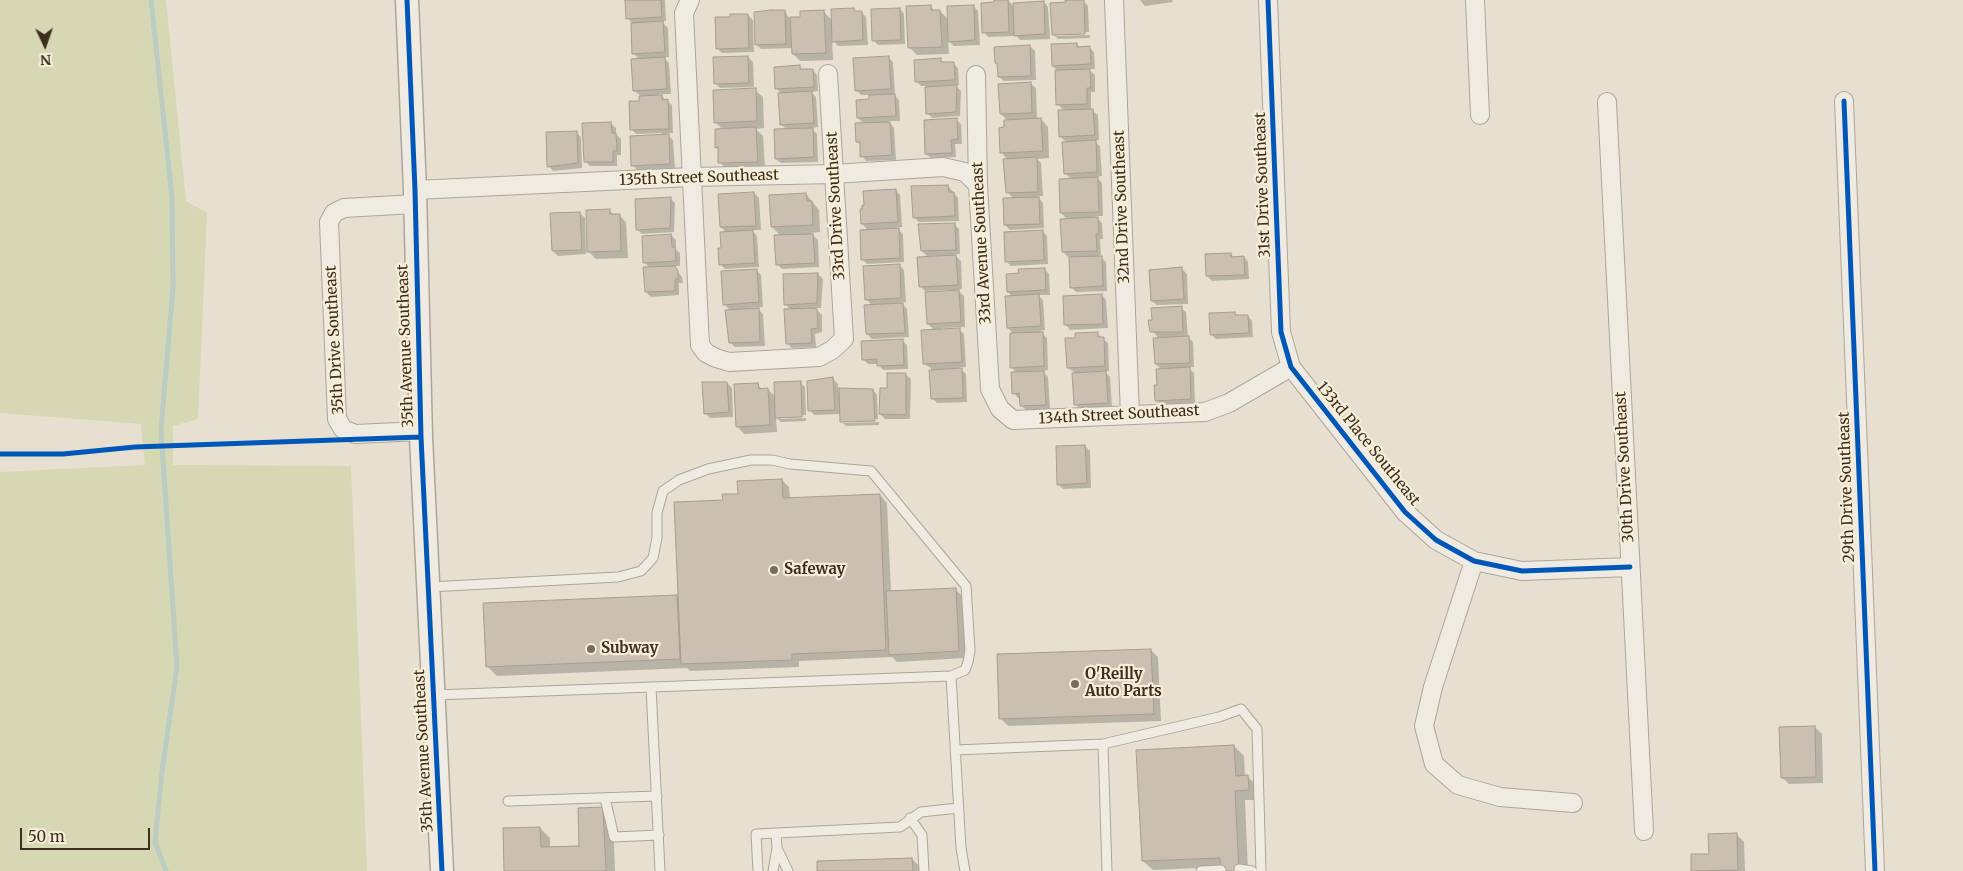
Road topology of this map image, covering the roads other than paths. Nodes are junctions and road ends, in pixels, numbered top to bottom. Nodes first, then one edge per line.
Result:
1 (407, 0) edge
2 (690, 0) edge
3 (1114, 0) edge
4 (1268, 0) edge
5 (1476, 0) edge
6 (828, 74) dead end
7 (976, 74) dead end
8 (1844, 101) dead end
9 (1607, 102) dead end
10 (1480, 115) dead end
11 (834, 174) junction
12 (691, 177) junction
13 (978, 185) junction
14 (415, 197) junction
15 (344, 208) joint
16 (1291, 367) junction
17 (1000, 409) joint
18 (1130, 415) junction
19 (421, 431) junction
20 (1474, 561) junction
21 (1630, 567) junction
22 (429, 587) junction
23 (951, 676) junction
24 (651, 687) junction
25 (434, 695) junction
26 (1103, 744) junction
27 (955, 750) junction
28 (657, 796) junction
29 (605, 798) junction
30 (508, 801) dead end
31 (1573, 803) dead end
32 (958, 808) junction
33 (910, 818) junction
34 (1644, 831) dead end
35 (776, 833) junction
36 (658, 835) junction
37 (777, 848) junction
38 (1239, 869) dead end
39 (1221, 870) dead end
40 (442, 871) edge
41 (660, 871) edge
42 (758, 871) edge
43 (773, 871) edge
44 (788, 871) edge
45 (924, 871) edge
46 (965, 871) edge
47 (1107, 871) edge
48 (1200, 871) edge
49 (1252, 871) edge
50 (1261, 871) edge
51 (1875, 871) edge

1 - 14 street, 35th Avenue Southeast
2 - 12 street
3 - 18 street, 32nd Drive Southeast
4 - 16 street, 31st Drive Southeast
5 - 10 street
6 - 11 street, 33rd Drive Southeast
7 - 13 street, 33rd Avenue Southeast
8 - 51 street, 29th Drive Southeast
9 - 21 street, 30th Drive Southeast
11 - 12 street, 135th Street Southeast
11 - 12 street, 33rd Drive Southeast
11 - 13 street, 135th Street Southeast
12 - 14 street, 135th Street Southeast
13 - 17 street, 33rd Avenue Southeast
14 - 15 street, 135th Street Southeast
14 - 19 street, 35th Avenue Southeast
15 - 19 street, 35th Drive Southeast
16 - 18 street, 134th Street Southeast
16 - 20 street, 133rd Place Southeast
17 - 18 street, 134th Street Southeast
19 - 22 street, 35th Avenue Southeast
20 - 21 street, 133rd Place Southeast
20 - 31 street
21 - 34 street, 30th Drive Southeast
22 - 23 lane
22 - 25 street, 35th Avenue Southeast
23 - 24 lane
23 - 27 lane
24 - 25 lane
24 - 28 lane
25 - 40 street, 35th Avenue Southeast
26 - 27 lane
26 - 47 lane
26 - 50 lane
27 - 32 lane
28 - 29 lane
28 - 36 lane
29 - 30 lane
29 - 36 lane
32 - 33 lane
32 - 46 lane
33 - 35 lane
33 - 45 lane
35 - 37 lane
35 - 42 lane
36 - 41 lane
37 - 43 lane
37 - 44 lane
38 - 49 lane
39 - 48 lane

